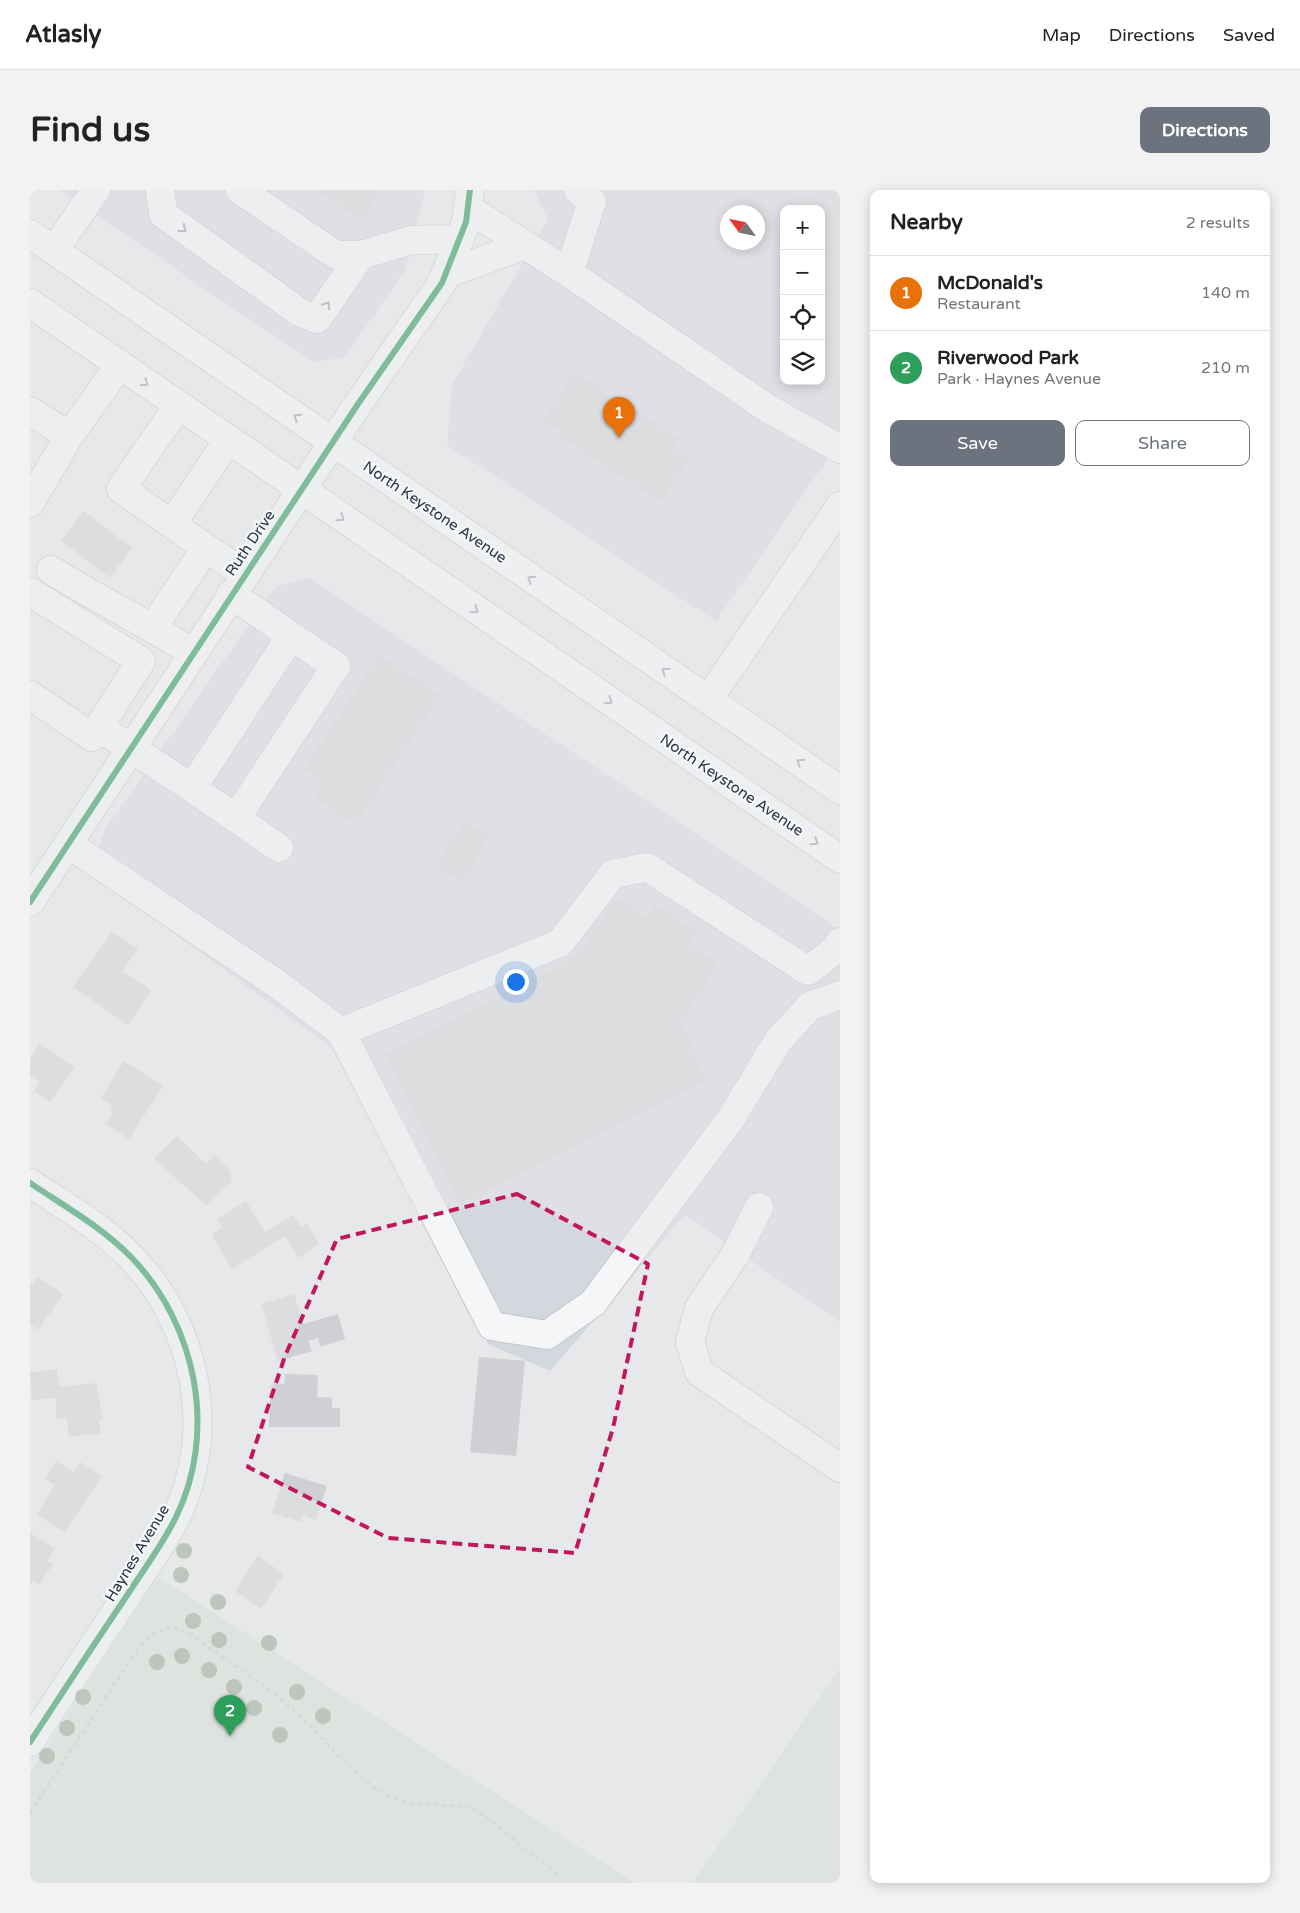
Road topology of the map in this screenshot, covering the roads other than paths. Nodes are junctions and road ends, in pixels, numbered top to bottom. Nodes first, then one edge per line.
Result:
1 (96, 190) edge
2 (160, 190) edge
3 (240, 190) edge
4 (578, 190) edge
5 (470, 200) edge
6 (30, 234) edge
7 (460, 239) junction
8 (525, 245) junction
9 (54, 250) junction
10 (361, 255) junction
11 (568, 273) junction
12 (446, 274) junction
13 (30, 303) edge
14 (119, 366) junction
15 (178, 406) junction
16 (30, 411) edge
17 (69, 436) junction
18 (228, 440) junction
19 (333, 442) junction
20 (840, 449) edge
21 (300, 490) junction
22 (30, 503) edge
23 (840, 506) edge
24 (172, 524) junction
25 (206, 548) junction
26 (52, 570) dead end
27 (238, 584) junction
28 (30, 592) edge
29 (152, 627) junction
30 (291, 636) junction
31 (193, 653) junction
32 (30, 695) edge
33 (708, 700) junction
34 (99, 727) junction
35 (130, 748) junction
36 (192, 788) junction
37 (840, 790) edge
38 (236, 818) junction
39 (68, 844) junction
40 (279, 848) dead end
41 (840, 859) edge
42 (30, 902) edge
43 (840, 942) edge
44 (808, 970) junction
45 (840, 984) edge
46 (840, 995) edge
47 (810, 1006) junction
48 (341, 1032) junction
49 (30, 1183) edge
50 (759, 1207) dead end
51 (840, 1468) edge
52 (30, 1742) edge

1 - 9 street
2 -> 10 street
3 - 10 street
4 - 11 street
5 - 7 street, Ruth Drive
5 - 8 street
6 - 9 main road, North Keystone Avenue
7 - 10 street
7 - 12 street, Ruth Drive
8 - 11 street
8 - 12 street
19 -> 9 main road, North Keystone Avenue
11 - 20 street
12 - 19 street, Ruth Drive
13 - 14 main road, North Keystone Avenue
14 -> 15 main road, North Keystone Avenue
14 - 17 street
15 - 18 main road, North Keystone Avenue
15 - 24 street
16 - 17 street
17 - 22 street
18 - 21 main road, North Keystone Avenue
18 - 24 street
19 - 21 street, Ruth Drive
33 -> 19 main road, North Keystone Avenue
21 - 27 street, Ruth Drive
21 -> 41 main road, North Keystone Avenue
23 - 33 street
24 - 25 street
25 - 27 street
25 - 29 street
26 - 29 street
27 - 30 street
27 - 31 street, Ruth Drive
28 - 34 street
29 - 31 street
30 - 36 street
30 - 38 street
31 - 35 street, Ruth Drive
32 - 34 street
37 -> 33 main road, North Keystone Avenue
34 - 35 street
35 - 36 street
35 - 39 street, Ruth Drive
36 - 38 street
38 - 40 street
39 - 42 street, Ruth Drive
39 - 48 street
43 - 44 street
44 - 45 street
44 - 47 street
44 - 48 street
46 - 47 street
47 - 48 street
49 - 52 street, Haynes Avenue
50 - 51 street

